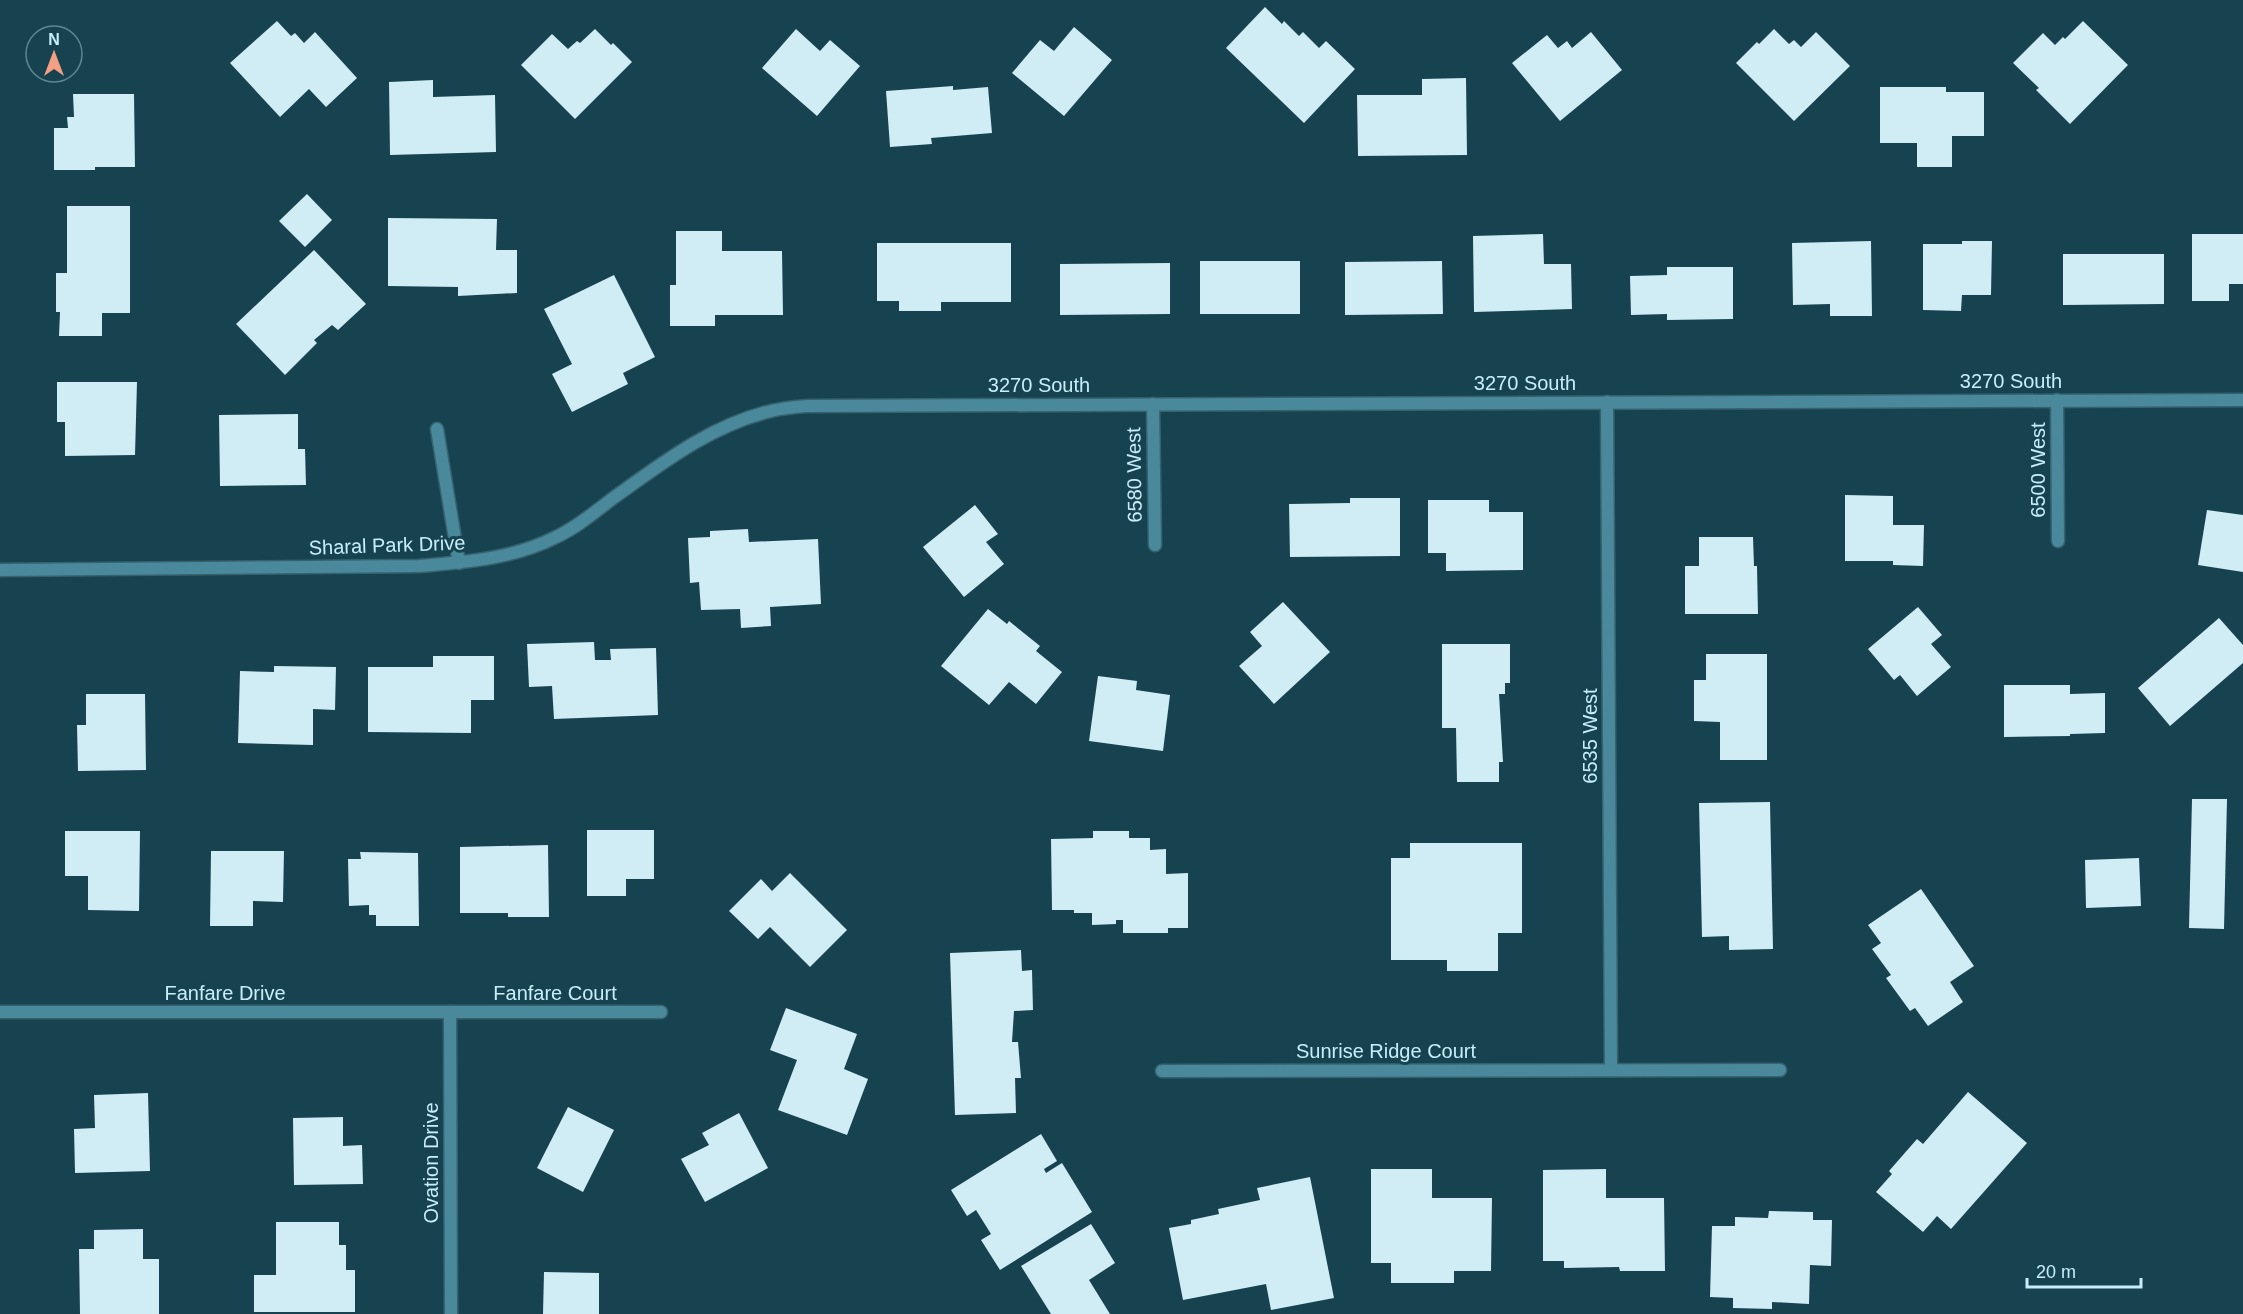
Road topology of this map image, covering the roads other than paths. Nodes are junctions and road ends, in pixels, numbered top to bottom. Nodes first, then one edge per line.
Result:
1 (2057, 400) junction
2 (2243, 400) edge
3 (1607, 402) junction
4 (1153, 404) junction
5 (807, 406) joint
6 (437, 429) dead end
7 (2058, 541) dead end
8 (1155, 545) dead end
9 (459, 562) junction
10 (0, 570) edge
11 (0, 1012) edge
12 (450, 1012) junction
13 (661, 1012) dead end
14 (1611, 1070) junction
15 (1780, 1070) dead end
16 (1162, 1071) dead end
17 (451, 1314) edge

1 - 2 street, 3270 South
1 - 3 street, 3270 South
1 - 7 street, 6500 West
3 - 4 street, 3270 South
3 - 14 street, 6535 West
4 - 5 street, 3270 South
4 - 8 street, 6580 West
5 - 9 street, Sharal Park Drive
6 - 9 street
9 - 10 street, Sharal Park Drive
11 - 12 street, Fanfare Drive
12 - 13 street, Fanfare Court
12 - 17 street, Ovation Drive
14 - 15 street, Sunrise Ridge Court
14 - 16 street, Sunrise Ridge Court

